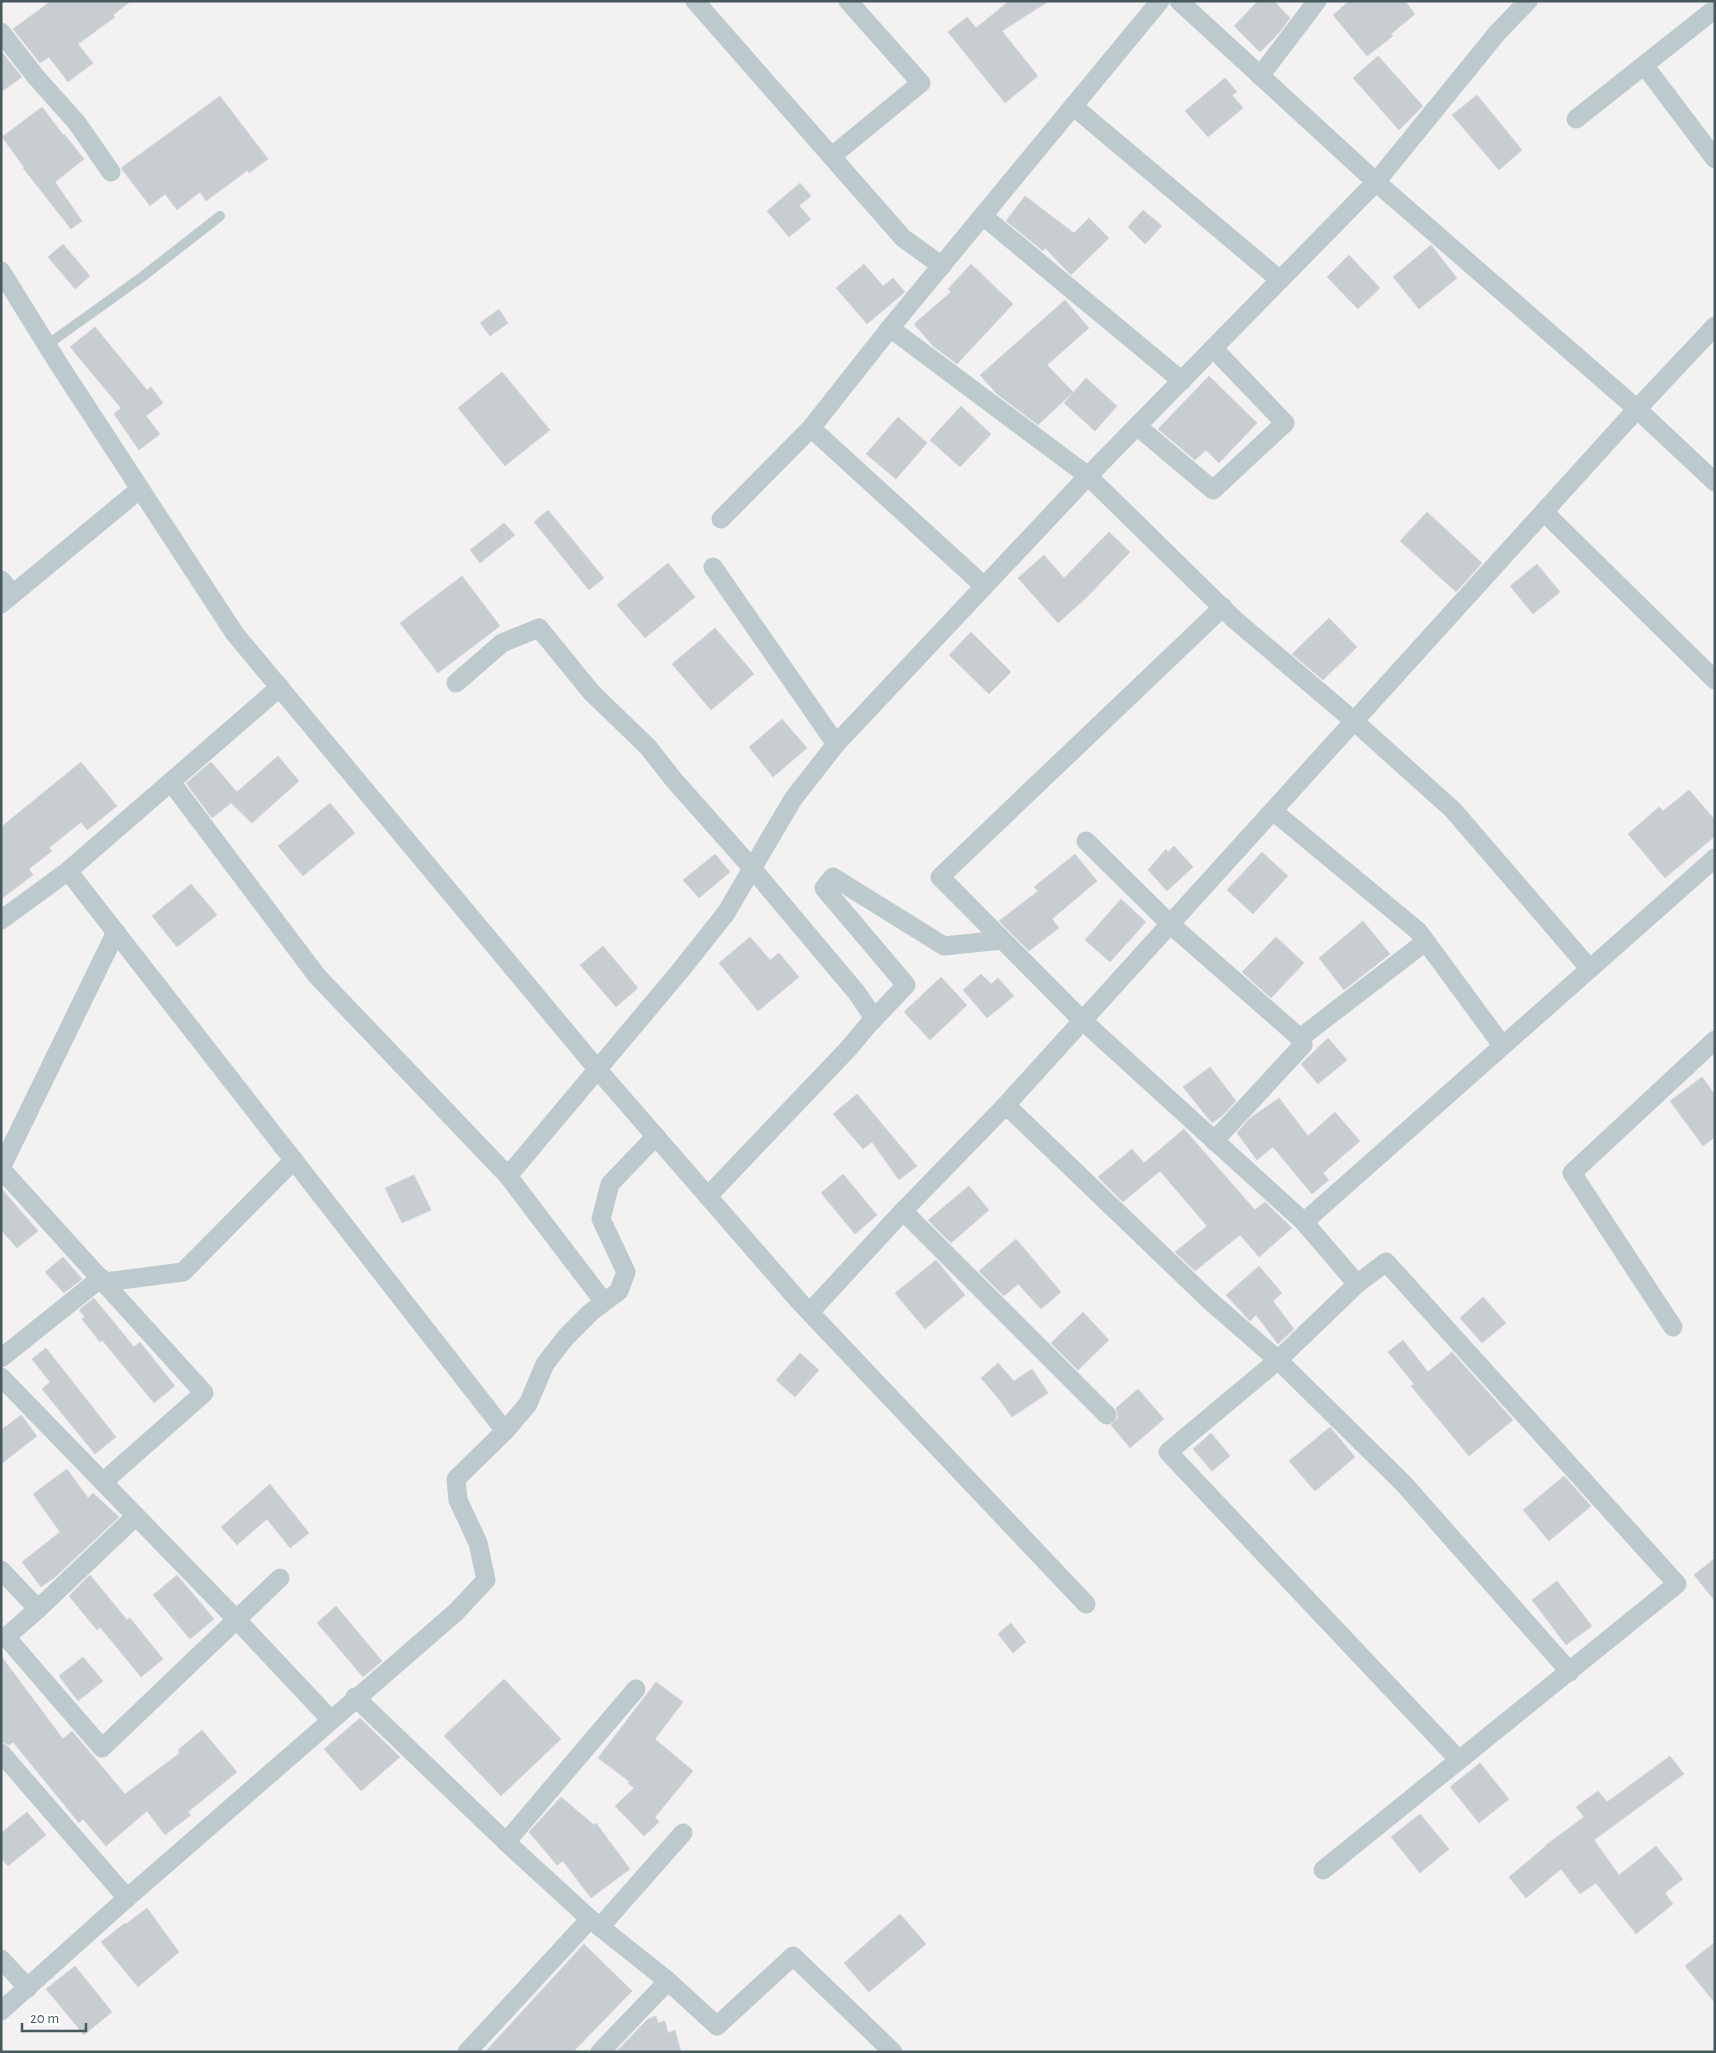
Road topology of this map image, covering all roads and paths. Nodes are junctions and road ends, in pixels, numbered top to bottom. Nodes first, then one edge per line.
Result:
1 (695, 1) edge
2 (848, 1) edge
3 (1160, 1) edge
4 (1180, 1) edge
5 (1317, 1) edge
6 (1528, 1) edge
7 (1709, 10) edge
8 (1, 32) edge
9 (1644, 65) junction
10 (1260, 76) junction
11 (1074, 106) junction
12 (1576, 119) dead end
13 (832, 156) junction
14 (1715, 159) edge
15 (111, 172) dead end
16 (1376, 182) junction
17 (220, 216) dead end
18 (983, 216) junction
19 (942, 266) junction
20 (1, 271) edge
21 (1280, 280) junction
22 (1715, 326) edge
23 (890, 328) junction
24 (47, 345) junction
25 (1213, 348) junction
26 (1182, 381) junction
27 (1637, 409) junction
28 (1137, 426) junction
29 (811, 428) junction
30 (1088, 476) junction
31 (1715, 482) edge
32 (140, 489) junction
33 (1544, 512) junction
34 (721, 519) dead end
35 (713, 567) dead end
36 (984, 586) junction
37 (5, 593) edge
38 (1222, 608) junction
39 (1715, 680) edge
40 (456, 683) dead end
41 (280, 687) junction
42 (1354, 721) junction
43 (836, 744) junction
44 (171, 782) junction
45 (1272, 811) junction
46 (1086, 841) dead end
47 (1715, 858) edge
48 (752, 868) junction
49 (68, 871) junction
50 (1, 920) edge
51 (1170, 924) junction
52 (116, 932) junction
53 (1002, 940) junction
54 (1426, 942) junction
55 (1589, 968) junction
56 (872, 1021) junction
57 (1082, 1021) junction
58 (1300, 1038) junction
59 (1715, 1040) edge
60 (1502, 1045) junction
61 (598, 1070) junction
62 (1006, 1105) junction
63 (656, 1136) junction
64 (1214, 1141) junction
65 (294, 1160) junction
66 (1, 1168) edge
67 (508, 1176) junction
68 (708, 1196) junction
69 (903, 1211) junction
70 (1304, 1222) junction
71 (103, 1280) junction
72 (1358, 1284) junction
73 (604, 1302) junction
74 (810, 1312) junction
75 (1673, 1327) dead end
76 (1, 1358) edge
77 (1278, 1360) junction
78 (1, 1377) edge
79 (1107, 1415) dead end
80 (505, 1431) junction
81 (103, 1482) junction
82 (136, 1516) junction
83 (1, 1570) edge
84 (280, 1578) dead end
85 (1086, 1604) dead end
86 (38, 1609) junction
87 (236, 1619) junction
88 (1570, 1672) junction
89 (636, 1689) dead end
90 (355, 1698) junction
91 (331, 1720) junction
92 (1, 1753) edge
93 (1459, 1760) junction
94 (683, 1833) dead end
95 (506, 1842) junction
96 (1323, 1870) dead end
97 (127, 1898) junction
98 (595, 1923) junction
99 (1, 1959) edge
100 (668, 1981) junction
101 (28, 1988) junction
102 (1, 2011) edge
103 (467, 2052) edge
104 (600, 2052) edge
105 (893, 2052) edge

1 - 13 street
2 - 13 street
3 - 11 street
4 - 10 street
5 - 10 street
6 - 16 street
7 - 9 street
8 - 15 street
9 - 12 street
9 - 14 street
10 - 16 street
11 - 18 street
11 - 21 street
13 - 19 street
16 - 21 street
16 - 27 street
17 - 24 lane
18 - 19 street
18 - 26 street
19 - 23 street
20 - 24 street
21 - 25 street
22 - 27 street
23 - 29 street
23 - 30 street
24 - 32 street
25 - 26 street
25 - 28 street
26 - 28 street
27 - 31 street
27 - 33 street
28 - 30 street
29 - 34 street
29 - 36 street
30 - 36 street
30 - 38 street
32 - 37 street
32 - 41 street
33 - 39 street
33 - 42 street
35 - 43 street
36 - 43 street
38 - 42 street
38 - 53 street
40 - 48 street
41 - 44 street
41 - 61 street
42 - 45 street
42 - 55 street
43 - 48 street
44 - 49 street
44 - 67 street
45 - 51 street
45 - 54 street
46 - 51 street
47 - 55 street
48 - 56 street
48 - 61 street
49 - 50 street
49 - 52 street
51 - 57 street
51 - 58 street
52 - 65 street
52 - 66 street
53 - 56 street
53 - 57 street
54 - 58 street
54 - 60 street
55 - 60 street
56 - 68 street
57 - 62 street
57 - 64 street
58 - 64 street
59 - 75 street
60 - 70 street
61 - 63 street
61 - 67 street
62 - 69 street
62 - 77 street
63 - 68 street
63 - 73 street
64 - 70 street
65 - 71 street
65 - 80 street
66 - 71 street
67 - 73 street
68 - 74 street
69 - 74 street
69 - 79 street
70 - 72 street
71 - 76 street
71 - 81 street
72 - 77 street
72 - 88 street
73 - 80 street
74 - 85 street
77 - 88 street
77 - 93 street
78 - 81 street
80 - 90 street
81 - 82 street
82 - 86 street
82 - 87 street
83 - 86 street
84 - 87 street
86 - 87 street
87 - 91 street
88 - 93 street
89 - 95 street
90 - 91 street
90 - 95 street
91 - 97 street
92 - 97 street
93 - 96 street
94 - 98 street
95 - 98 street
97 - 101 street
98 - 100 street
98 - 103 street
99 - 101 street
100 - 104 street
100 - 105 street
101 - 102 street

